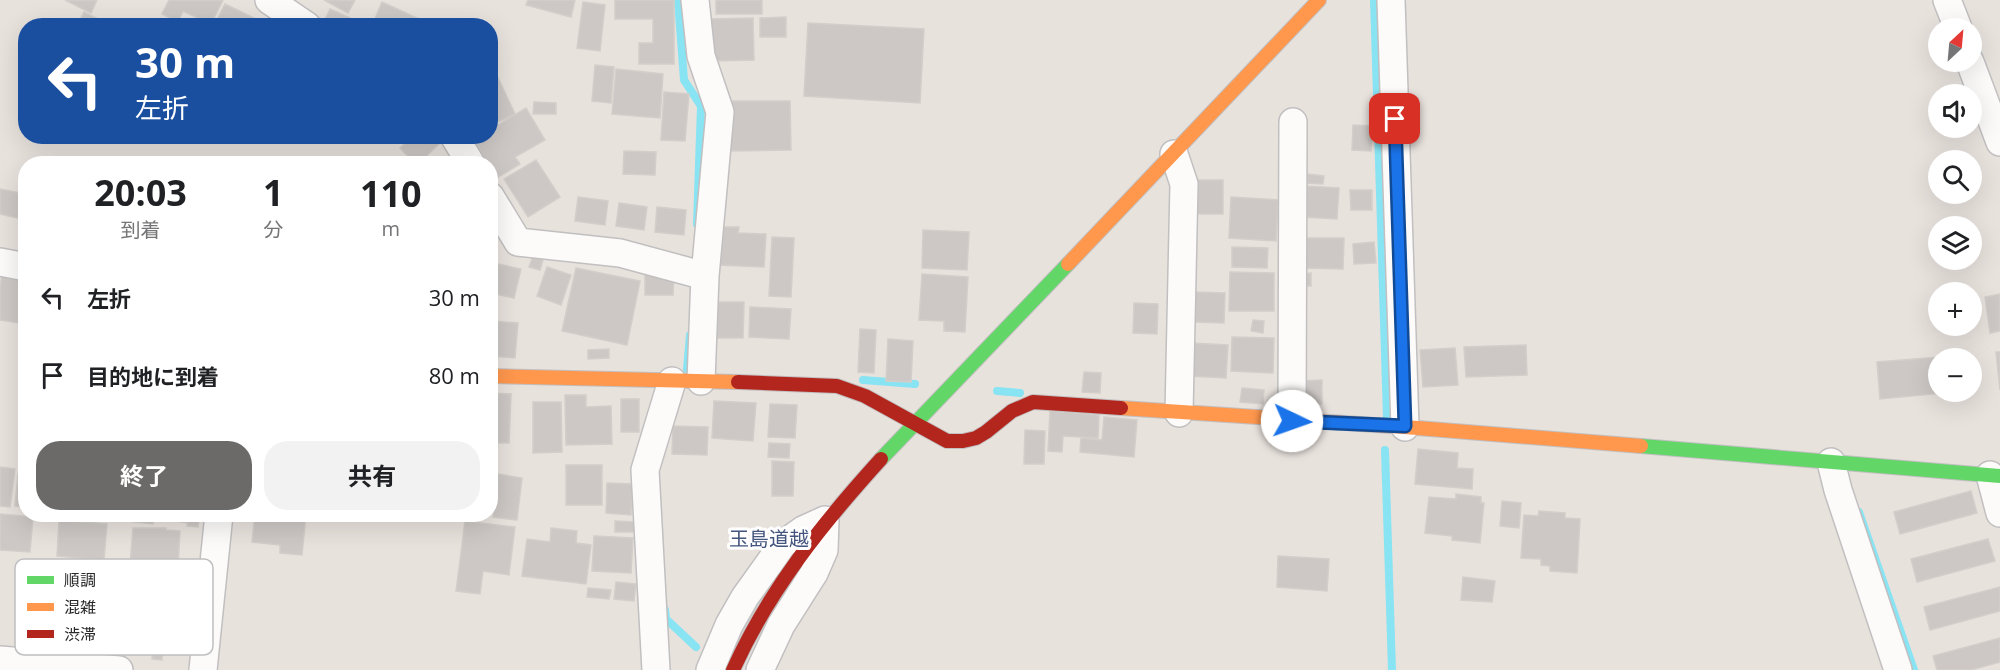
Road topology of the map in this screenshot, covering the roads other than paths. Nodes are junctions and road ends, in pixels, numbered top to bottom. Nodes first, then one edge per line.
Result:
1 (269, 0) edge
2 (695, 0) edge
3 (1319, 0) edge
4 (1390, 0) edge
5 (1947, 0) edge
6 (295, 18) edge
7 (1954, 18) edge
8 (1974, 72) edge
9 (1293, 122) dead end
10 (2000, 142) edge
11 (1174, 154) junction
12 (498, 208) edge
13 (0, 262) edge
14 (18, 265) edge
15 (705, 276) junction
16 (498, 376) edge
17 (672, 381) junction
18 (701, 381) junction
19 (1179, 405) junction
20 (1292, 413) junction
21 (1404, 416) junction
22 (915, 424) junction
23 (1831, 462) junction
24 (1995, 476) edge
25 (2000, 513) edge
26 (825, 520) junction
27 (218, 522) edge
28 (213, 572) edge
29 (205, 655) edge
30 (0, 660) edge
31 (119, 670) edge
32 (203, 670) edge
33 (656, 670) edge
34 (710, 670) edge
35 (733, 670) edge
36 (760, 670) edge
37 (1898, 670) edge

1 - 6 street
2 - 15 street
3 - 11 street
4 - 21 street
5 - 7 street
8 - 10 street
9 - 20 street
11 - 19 street
11 - 22 street
12 - 15 street
13 - 14 street
15 - 18 street
16 - 17 street
17 - 18 street
17 - 33 street
18 - 22 street
19 - 20 street
19 - 22 street
20 - 21 street
21 - 23 street
22 - 26 street
23 - 24 street
23 - 37 street
24 - 25 street
26 - 34 street
26 - 35 street
26 - 36 street
27 - 28 street
29 - 32 street
30 - 31 street

